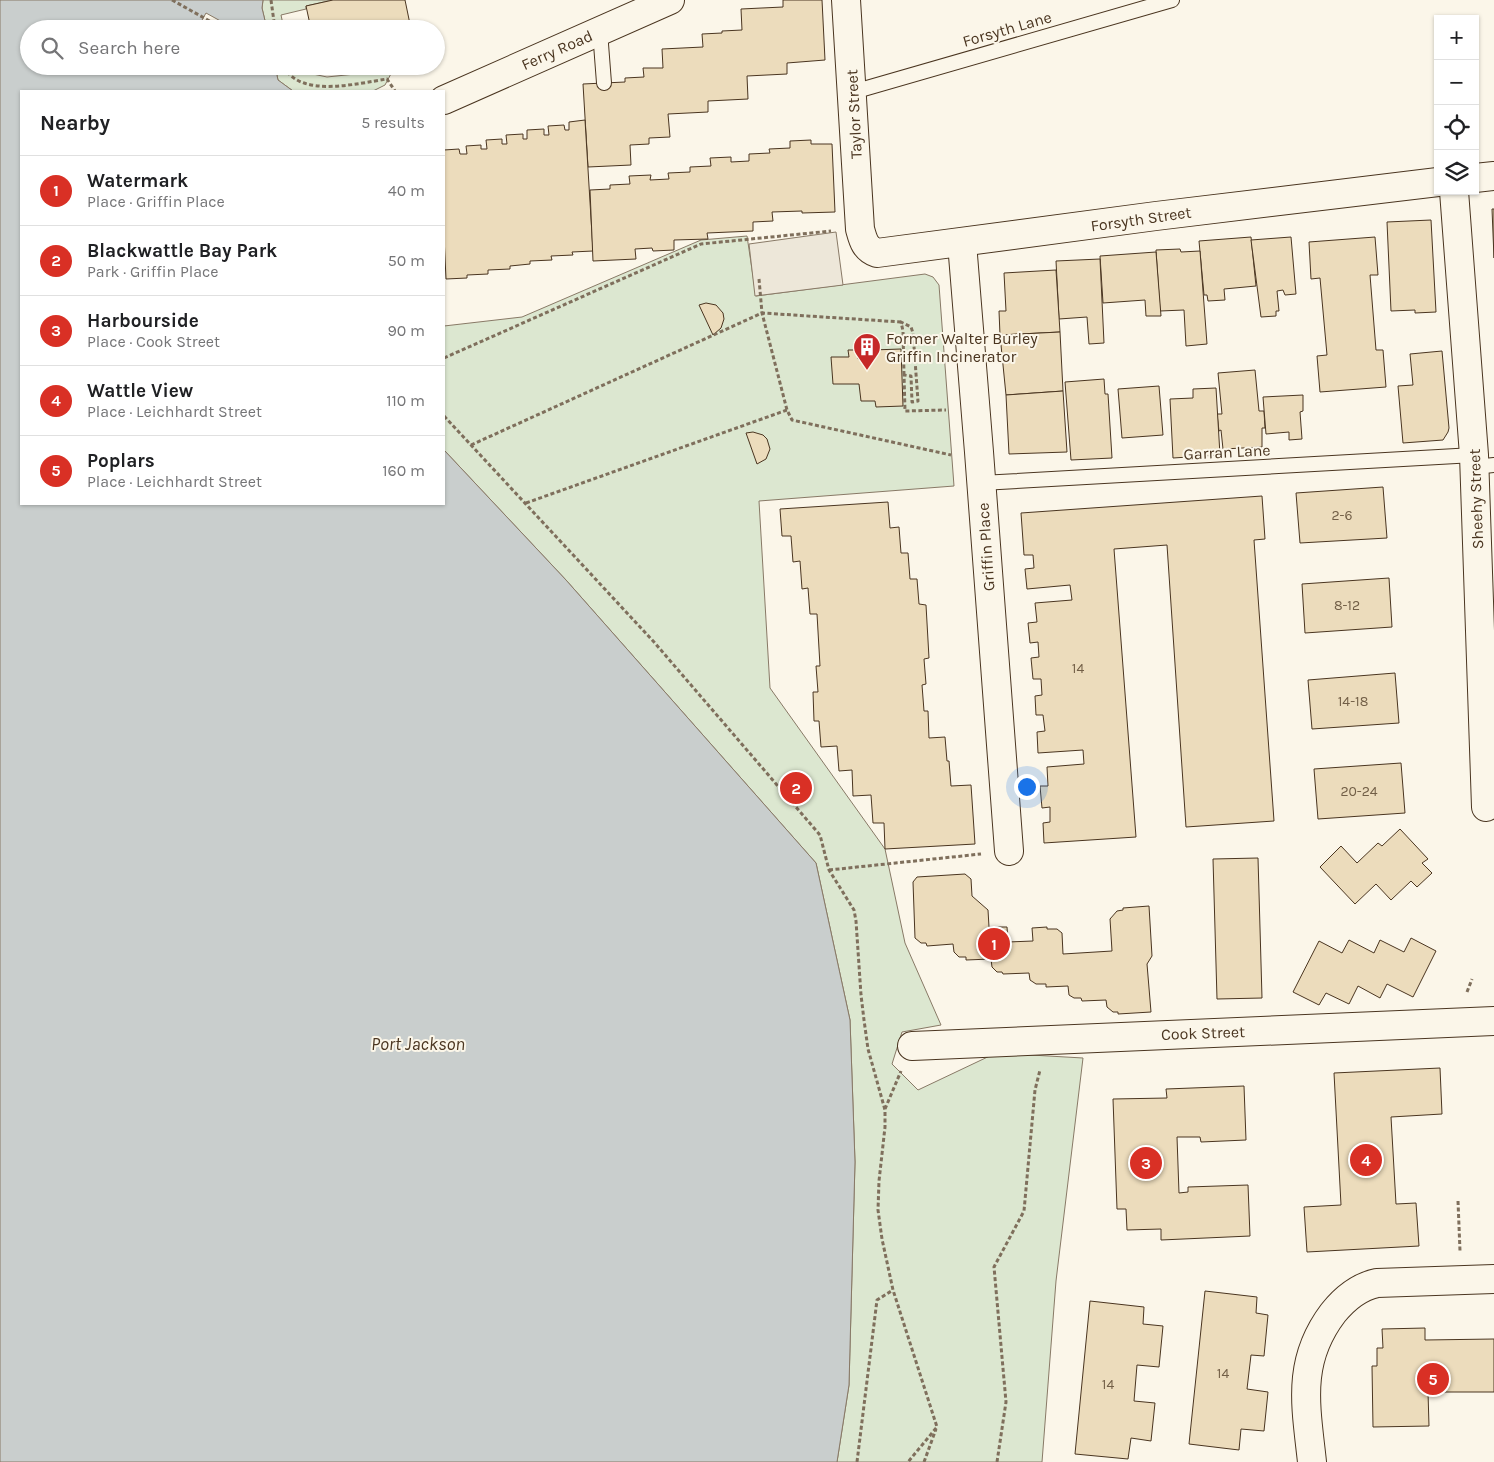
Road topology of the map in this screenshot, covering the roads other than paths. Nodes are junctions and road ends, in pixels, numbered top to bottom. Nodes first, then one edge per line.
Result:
1 (670, 0) edge
2 (846, 0) edge
3 (1172, 0) edge
4 (600, 31) junction
5 (604, 83) dead end
6 (853, 92) junction
7 (445, 100) edge
8 (1494, 176) edge
9 (1479, 178) edge
10 (1434, 182) edge
11 (1454, 195) edge
12 (860, 229) joint
13 (962, 243) junction
14 (1481, 462) edge
15 (981, 483) junction
16 (1486, 807) dead end
17 (1009, 851) road end
18 (1494, 1021) edge
19 (912, 1046) road end
20 (1494, 1279) edge
21 (1312, 1462) edge

1 - 4 street, Ferry Road
2 - 6 street, Taylor Street
3 - 6 lane, Forsyth Lane
4 - 5 lane
4 - 7 street, Ferry Road
6 - 12 street, Taylor Street
8 - 9 street
10 - 13 street, Forsyth Street
11 - 14 street, Sheehy Street
12 - 13 street, Forsyth Street
13 - 15 street, Griffin Place
14 - 15 lane, Garran Lane
14 - 16 street, Sheehy Street
15 - 17 street, Griffin Place
18 - 19 street, Cook Street
20 - 21 street

